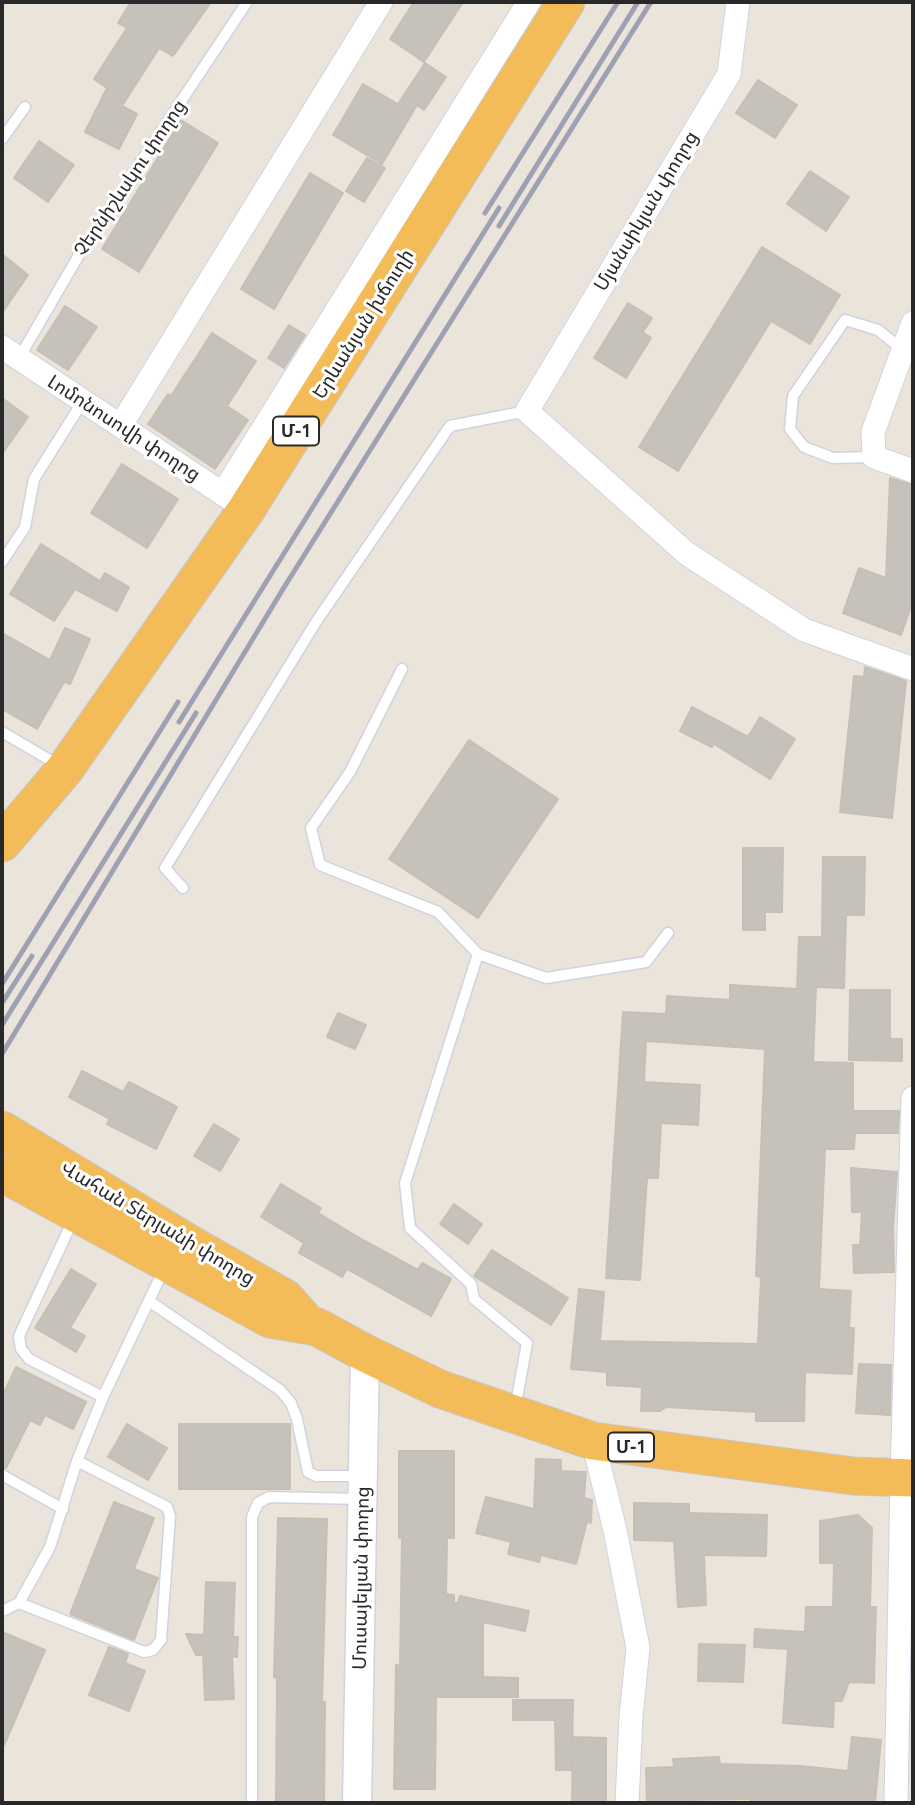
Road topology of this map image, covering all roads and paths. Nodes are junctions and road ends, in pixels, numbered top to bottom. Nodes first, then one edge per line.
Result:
1 (247, 2) edge
2 (381, 2) edge
3 (529, 2) edge
4 (566, 2) edge
5 (738, 2) edge
6 (25, 107) dead end
7 (2, 139) edge
8 (913, 323) edge
9 (903, 350) junction
10 (10, 353) edge
11 (83, 401) junction
12 (527, 411) junction
13 (121, 425) junction
14 (874, 457) junction
15 (913, 471) edge
16 (234, 501) junction
17 (2, 562) edge
18 (402, 669) dead end
19 (913, 669) edge
20 (2, 733) edge
21 (65, 769) junction
22 (2, 843) edge
23 (183, 888) dead end
24 (668, 933) dead end
25 (478, 954) junction
26 (913, 1098) edge
27 (2, 1130) edge
28 (2, 1173) edge
29 (76, 1213) junction
30 (166, 1264) junction
31 (149, 1301) junction
32 (308, 1324) junction
33 (365, 1353) junction
34 (103, 1396) junction
35 (514, 1415) junction
36 (593, 1441) junction
37 (77, 1461) junction
38 (2, 1475) edge
39 (908, 1478) edge
40 (362, 1487) junction
41 (63, 1509) junction
42 (19, 1603) junction
43 (2, 1611) edge
44 (252, 1803) edge
45 (357, 1803) edge
46 (627, 1803) edge
47 (896, 1803) edge

1 - 10 lane, Չերնիշևսկու փողոց
2 - 13 street
3 - 16 street
4 - 16 highway, Երևանյան խճուղի / Մ-1
5 - 12 street, Մյանսիկյան փողոց
6 - 7 lane
8 - 9 street
9 - 14 street
9 - 14 lane
10 - 11 street, Լոմոնոսովի փողոց
11 - 13 street, Լոմոնոսովի փողոց
11 - 17 lane
12 - 19 street
12 - 23 lane
13 - 16 street, Լոմոնոսովի փողոց
14 - 15 street
16 - 21 highway, Երևանյան խճուղի / Մ-1
18 - 25 lane
20 - 21 lane
21 - 22 highway, Երևանյան խճուղի / Մ-1
24 - 25 lane
25 - 35 lane
26 - 39 street
27 - 32 highway, Վահան Տերյանի փողոց / Մ-1
28 - 29 highway, Վահան Տերյանի փողոց / Մ-1
29 - 30 highway, Վահան Տերյանի փողոց / Մ-1
29 - 34 lane
30 - 31 lane
30 - 32 highway, Վահան Տերյանի փողոց / Մ-1
31 - 34 lane
31 - 40 lane
32 - 33 highway, Վահան Տերյանի փողոց / Մ-1
33 - 35 highway, Վահան Տերյանի փողոց / Մ-1
33 - 40 street, Մուսայելյան փողոց
34 - 37 lane
35 - 36 highway, Վահան Տերյանի փողոց / Մ-1
36 - 39 highway, Վահան Տերյանի փողոց / Մ-1
36 - 46 street
37 - 41 lane
37 - 42 lane
38 - 41 lane
39 - 47 street
40 - 44 lane
40 - 45 street, Մուսայելյան փողոց
41 - 42 lane
42 - 43 lane

